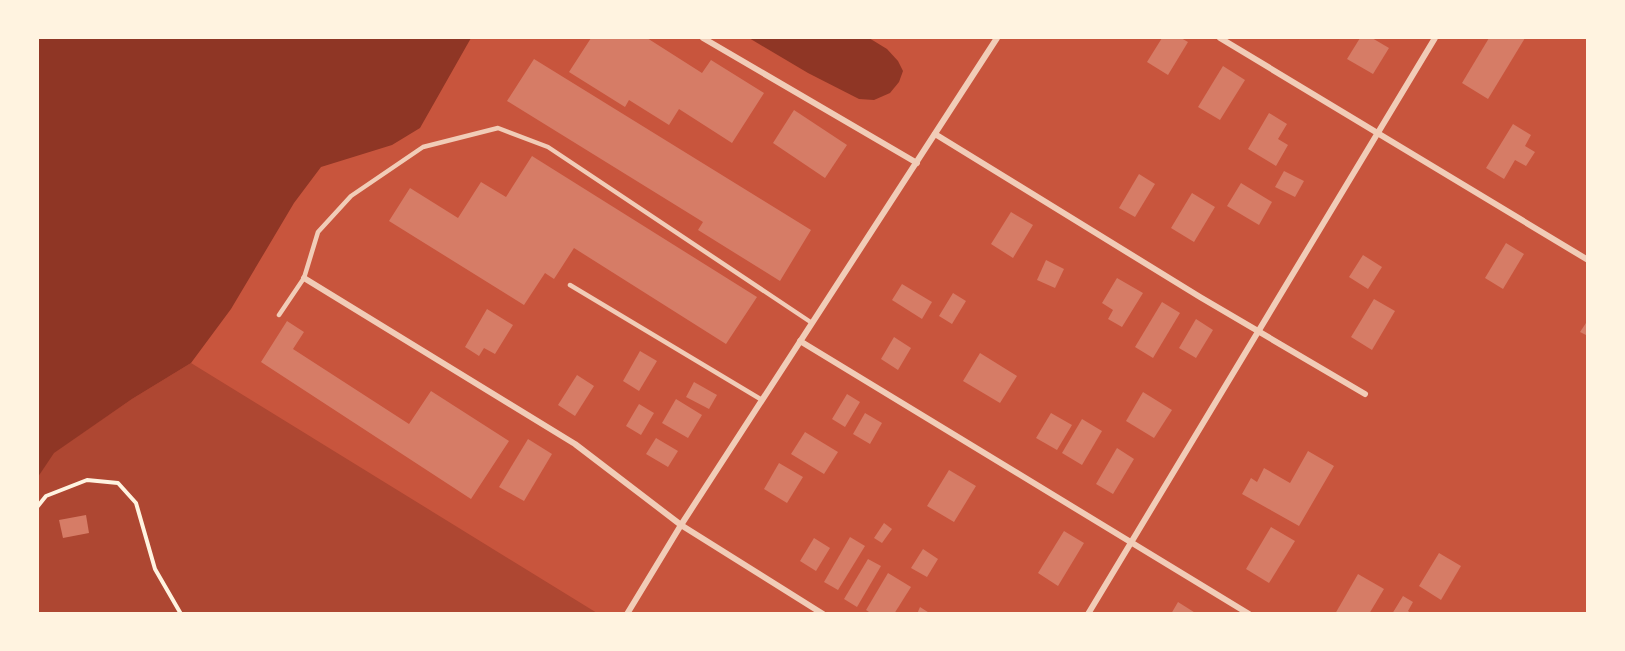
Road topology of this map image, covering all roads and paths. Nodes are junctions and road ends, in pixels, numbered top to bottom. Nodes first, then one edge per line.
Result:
1 (703, 38) edge
2 (997, 38) edge
3 (1220, 38) edge
4 (1435, 38) edge
5 (1378, 132) junction
6 (935, 134) junction
7 (917, 163) junction
8 (1587, 260) edge
9 (304, 278) junction
10 (570, 285) dead end
11 (279, 315) dead end
12 (812, 323) junction
13 (1258, 330) junction
14 (801, 341) junction
15 (1365, 394) dead end
16 (762, 400) junction
17 (38, 506) edge
18 (681, 525) junction
19 (1131, 543) junction
20 (181, 614) edge
21 (627, 614) edge
22 (823, 614) edge
23 (1088, 614) edge
24 (1249, 614) edge

1 - 7 street
2 - 6 street
3 - 5 street
4 - 5 street
5 - 8 street
5 - 13 street
6 - 7 street
6 - 13 street
7 - 12 street
9 - 11 lane
9 - 12 lane
9 - 18 street
10 - 16 lane
12 - 14 street
13 - 15 street
13 - 19 street
14 - 16 street
14 - 19 street
16 - 18 street
17 - 20 path
18 - 21 street
18 - 22 street
19 - 23 street
19 - 24 street

